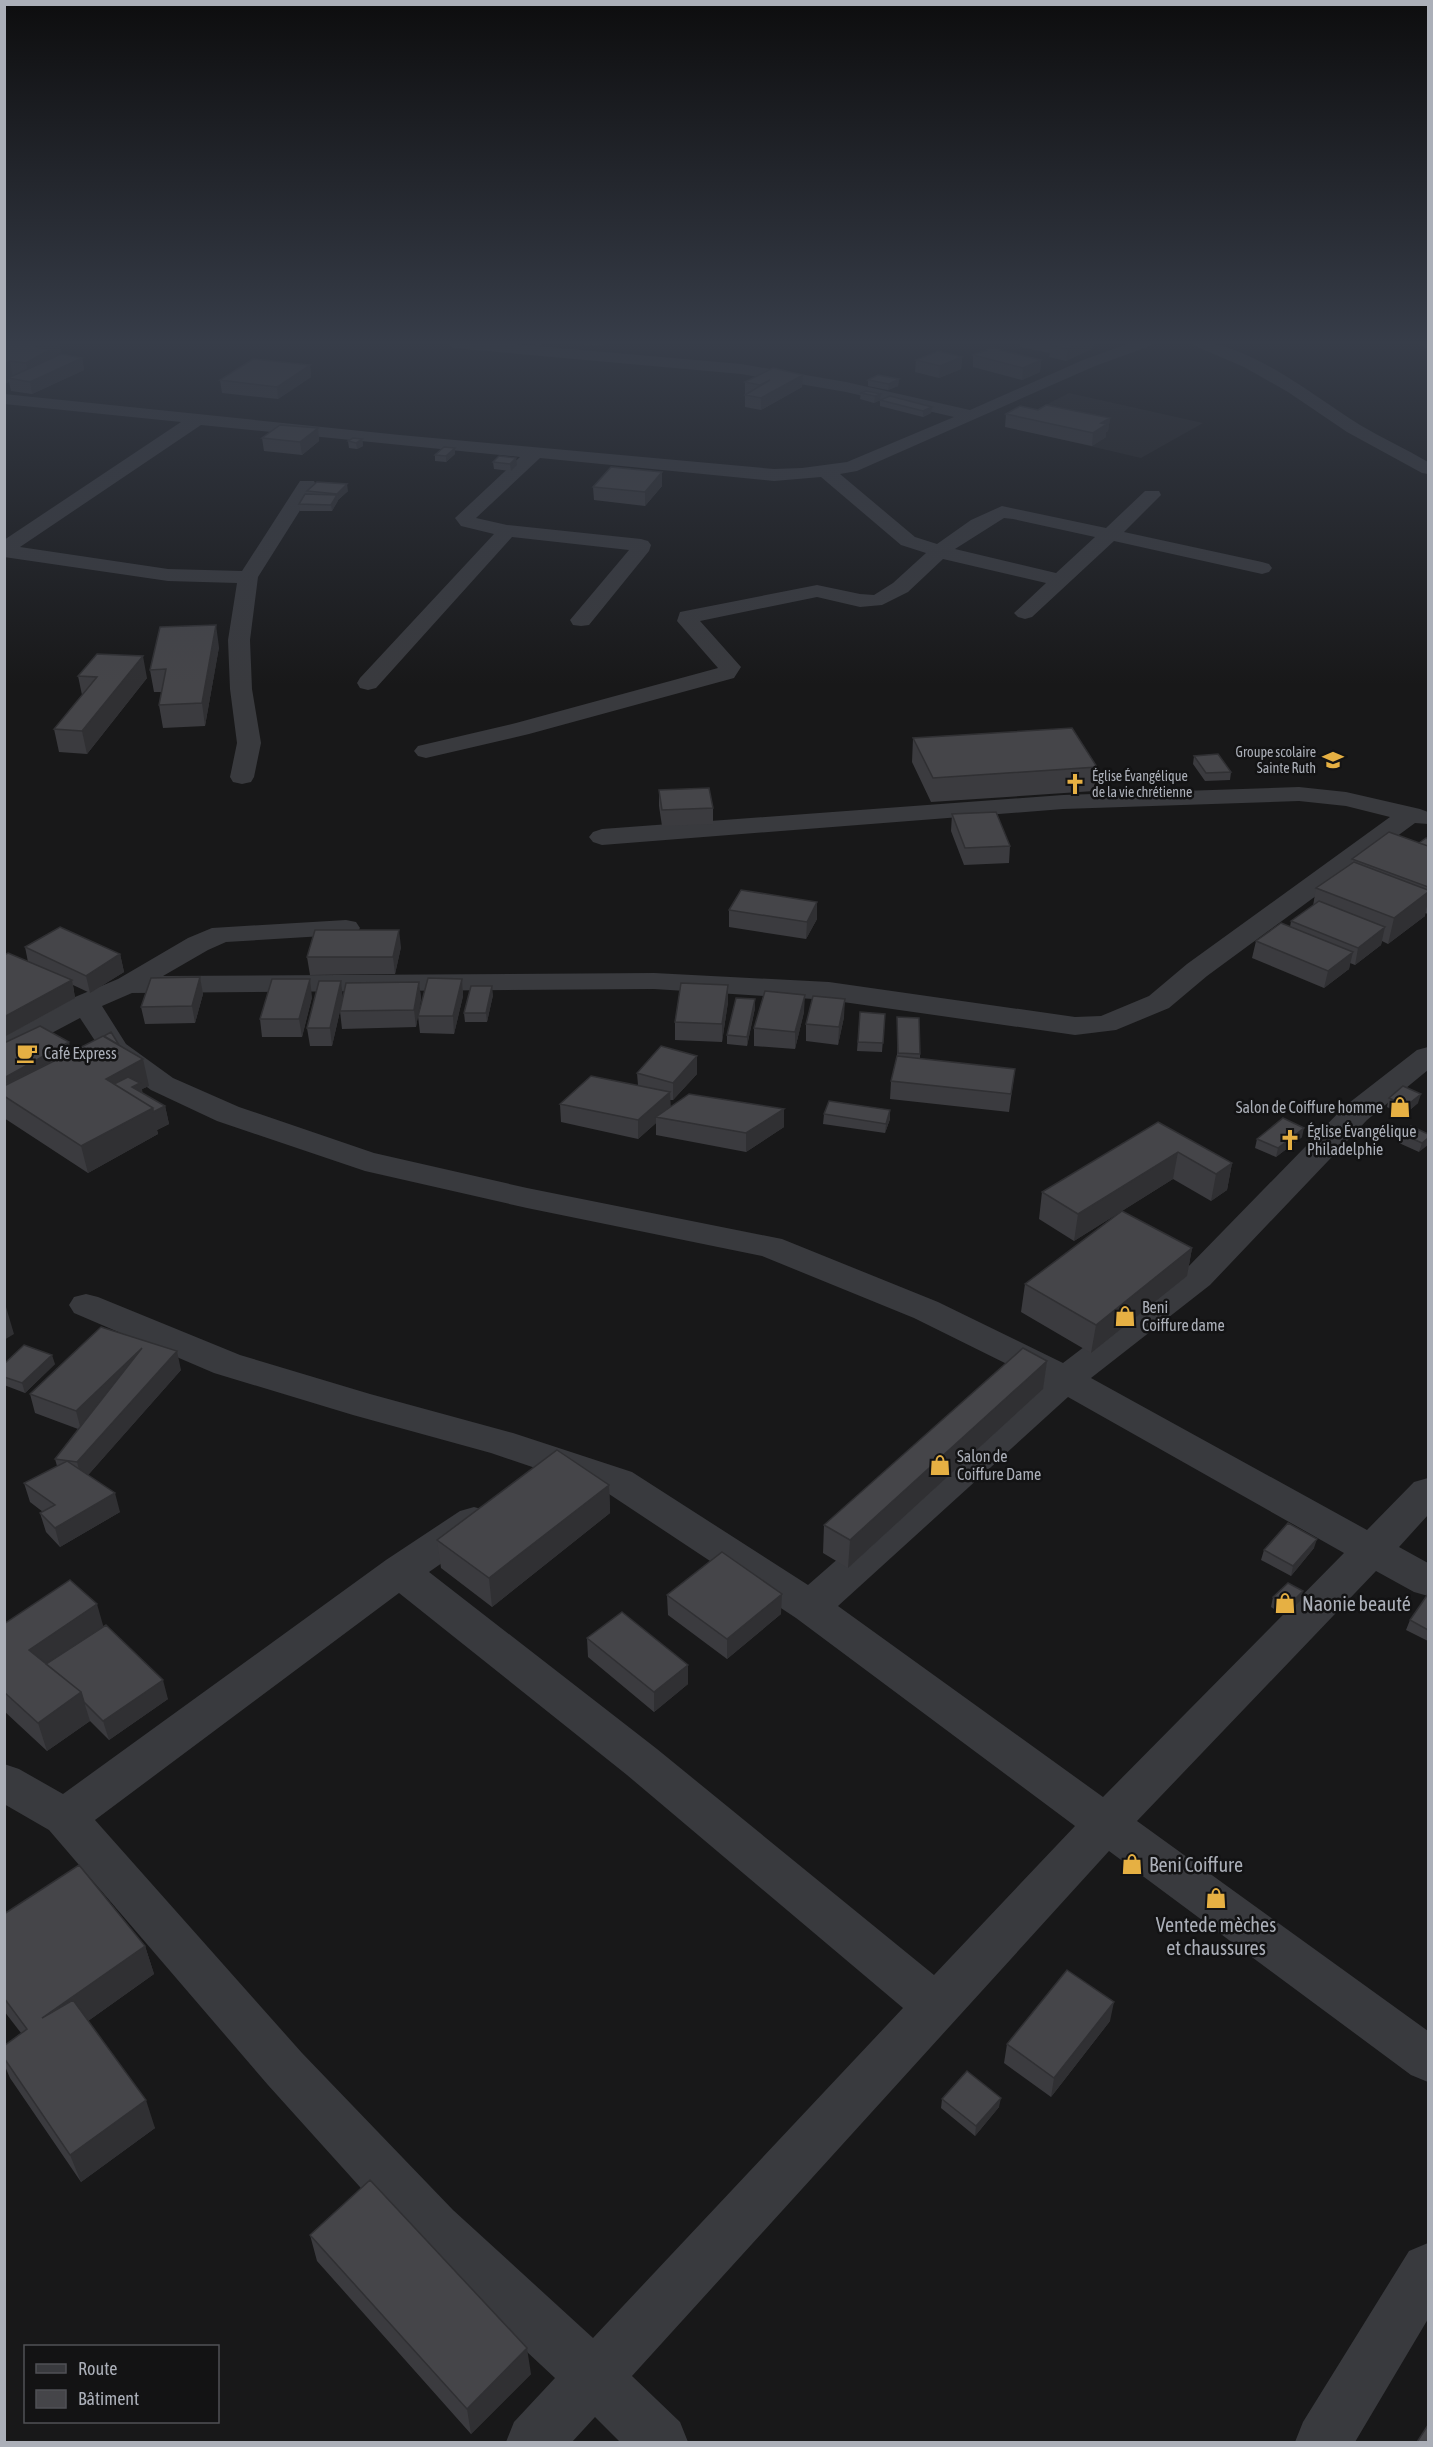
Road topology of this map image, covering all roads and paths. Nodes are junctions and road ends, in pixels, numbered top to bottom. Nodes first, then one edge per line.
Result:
1 (141, 457) edge
2 (530, 457) edge
3 (581, 457) edge
4 (873, 457) edge
5 (1406, 457) edge
6 (1428, 469) edge
7 (826, 472) junction
8 (307, 485) dead end
9 (1152, 495) dead end
10 (507, 531) junction
11 (1110, 535) junction
12 (4, 550) edge
13 (939, 551) junction
14 (1262, 568) dead end
15 (248, 577) junction
16 (1061, 580) junction
17 (1025, 613) dead end
18 (581, 620) dead end
19 (368, 683) dead end
20 (426, 751) dead end
21 (242, 777) dead end
22 (1420, 817) edge
23 (602, 837) dead end
24 (346, 928) edge
25 (128, 985) junction
26 (85, 1003) junction
27 (4, 1047) edge
28 (1428, 1056) edge
29 (86, 1305) dead end
30 (1066, 1379) junction
31 (562, 1463) junction
32 (1428, 1492) edge
33 (1374, 1550) junction
34 (400, 1571) junction
35 (1428, 1581) edge
36 (810, 1607) junction
37 (4, 1782) edge
38 (65, 1817) junction
39 (1107, 1822) junction
40 (936, 2006) junction
41 (1428, 2058) edge
42 (1428, 2270) edge
43 (595, 2378) junction
44 (534, 2442) edge
45 (660, 2442) edge
46 (1323, 2442) edge

1 - 12 street
2 - 10 street
3 - 7 street
4 - 7 street
5 - 6 street
7 - 13 street
8 - 15 street
9 - 11 street
10 - 18 street
10 - 19 street
11 - 13 street
11 - 14 street
11 - 16 street
12 - 15 street
13 - 16 street
13 - 20 street
15 - 21 street
16 - 17 street
22 - 23 street
22 - 25 street
24 - 25 street
25 - 26 street
26 - 27 street
26 - 30 street
28 - 30 street
29 - 31 street
30 - 33 street
30 - 36 street
31 - 34 street
31 - 36 street
32 - 33 street
33 - 35 street
33 - 39 street
34 - 38 street
34 - 40 street
36 - 39 street
37 - 38 street
38 - 43 street
39 - 40 street
39 - 41 street
40 - 43 street
42 - 46 street
43 - 44 street
43 - 45 street

